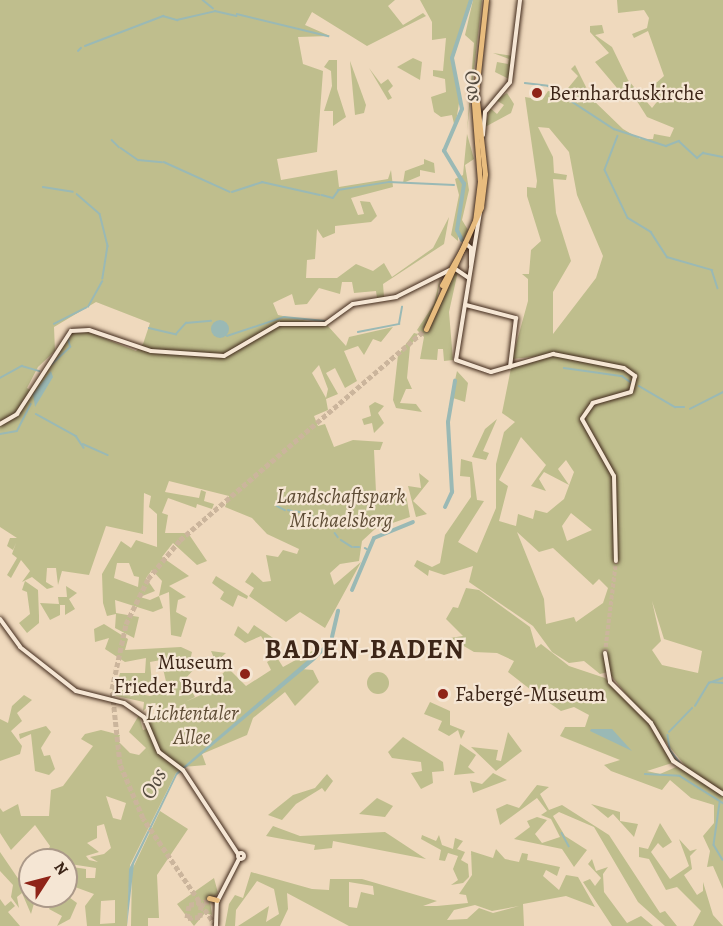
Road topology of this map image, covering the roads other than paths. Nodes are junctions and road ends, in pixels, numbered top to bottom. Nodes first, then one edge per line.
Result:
1 (484, 0) edge
2 (520, 0) edge
3 (477, 101) junction
4 (488, 105) junction
5 (477, 111) junction
6 (472, 116) junction
7 (477, 138) junction
8 (480, 212) junction
9 (465, 245) junction
10 (472, 265) junction
11 (454, 268) junction
12 (464, 270) junction
13 (445, 272) junction
14 (470, 281) junction
15 (439, 301) junction
16 (466, 304) junction
17 (426, 329) tunnel mouth
18 (510, 367) junction
19 (0, 424) edge
20 (616, 561) tunnel mouth
21 (0, 618) edge
22 (605, 653) tunnel mouth
23 (723, 794) edge
24 (216, 926) edge

1 - 3 main road
1 - 6 main road
2 - 4 main road
3 - 4 main road
3 - 5 main road
4 - 5 main road
4 - 7 main road
5 - 6 main road
5 - 7 main road
6 - 7 main road
7 - 8 main road
7 - 9 main road
8 - 9 main road
8 - 10 main road
9 - 10 main road
9 - 11 main road
9 - 13 main road
10 - 12 main road
10 - 14 main road
11 - 12 main road
11 - 13 main road
11 - 15 main road
12 - 14 main road
13 - 15 main road
13 - 19 main road
14 - 16 main road
15 - 17 main road
16 - 18 main road
16 - 18 main road
18 - 20 main road
21 - 24 main road
22 - 23 main road

